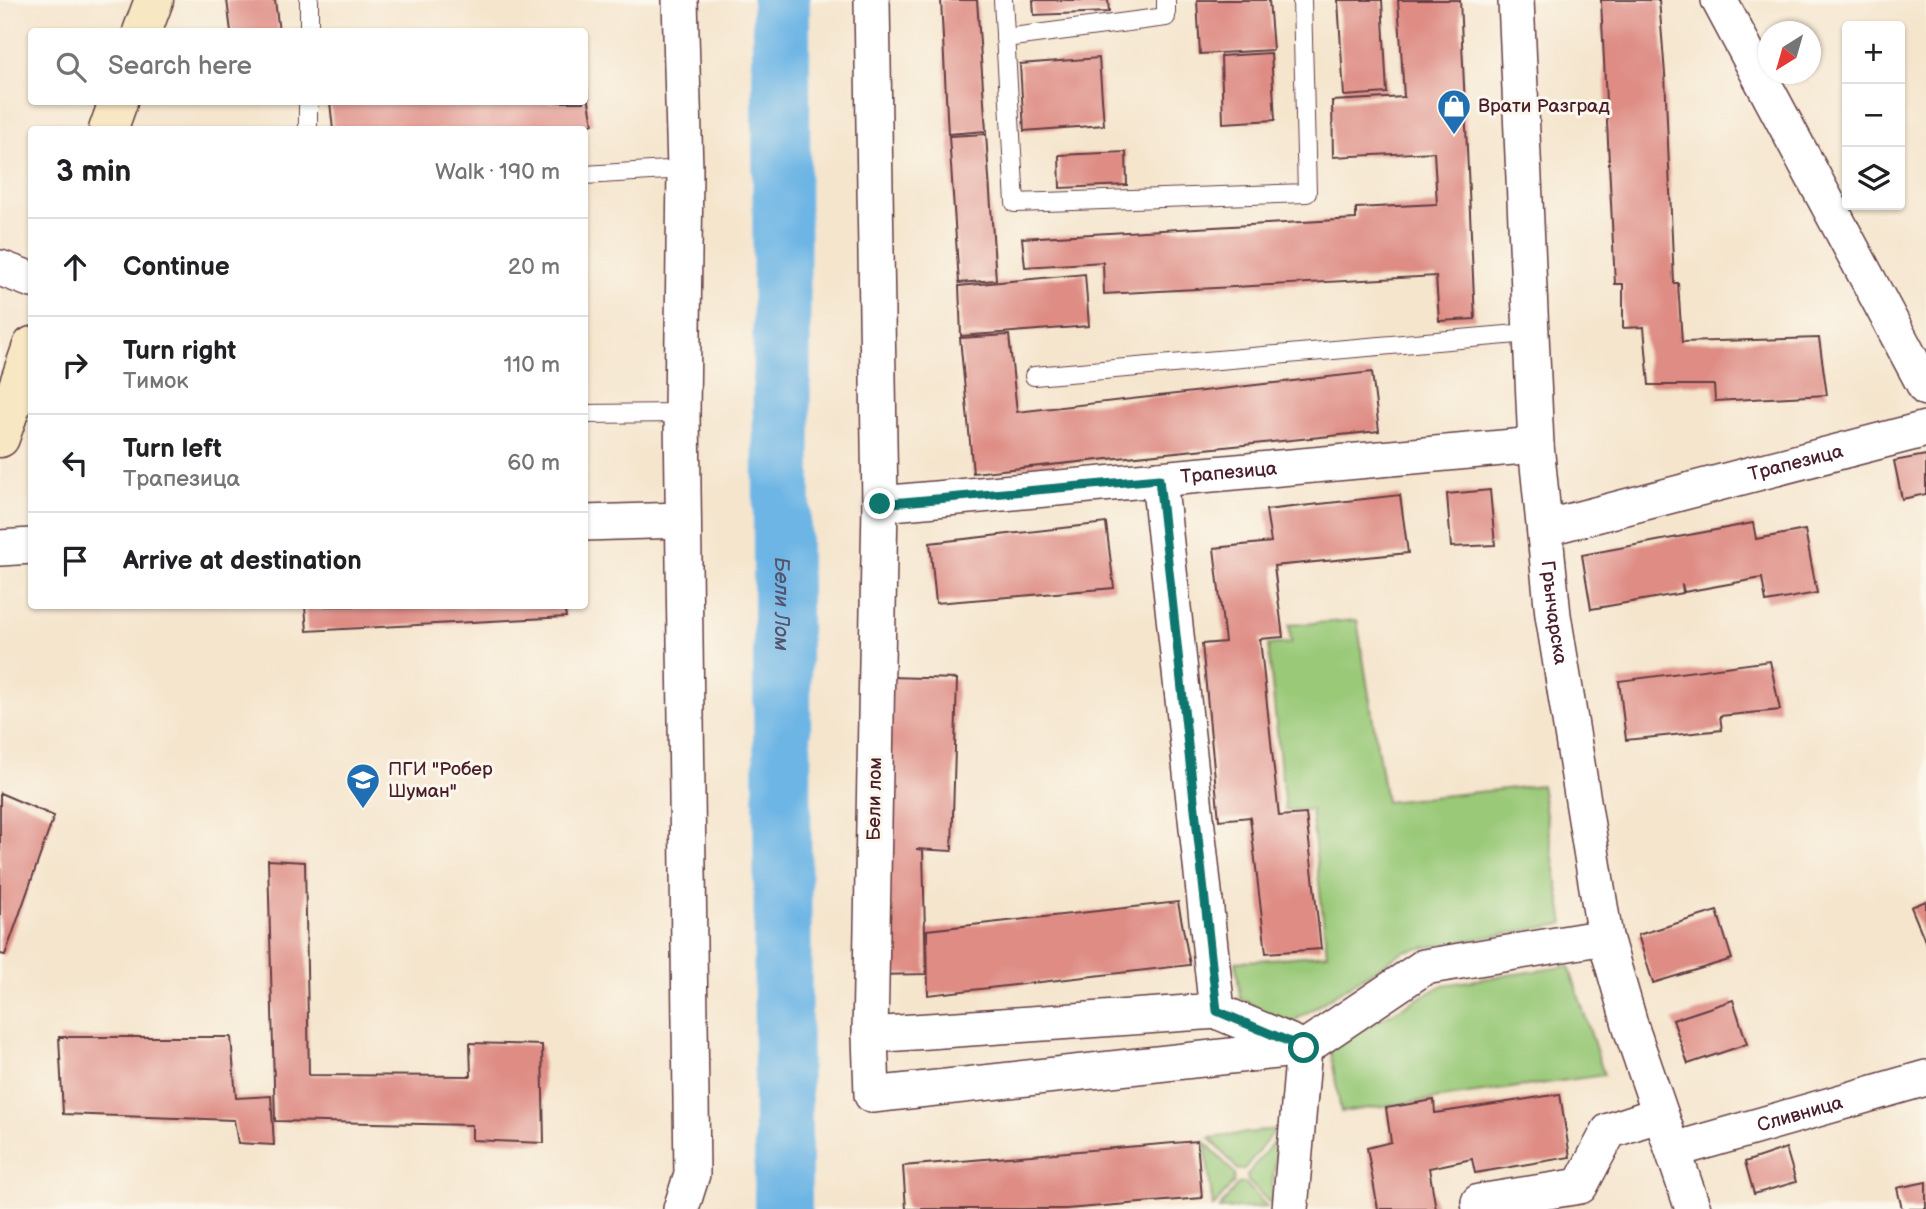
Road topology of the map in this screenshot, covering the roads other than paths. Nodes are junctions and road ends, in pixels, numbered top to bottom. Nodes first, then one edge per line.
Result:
1 (154, 0) edge
2 (309, 0) edge
3 (680, 0) edge
4 (872, 0) edge
5 (1003, 0) edge
6 (1166, 0) edge
7 (1302, 0) edge
8 (1516, 0) edge
9 (1719, 0) edge
10 (144, 28) edge
11 (309, 28) edge
12 (1005, 38) junction
13 (116, 105) edge
14 (308, 105) edge
15 (108, 126) edge
16 (307, 126) edge
17 (685, 169) junction
18 (588, 175) edge
19 (0, 268) edge
20 (28, 278) edge
21 (1530, 333) junction
22 (28, 356) edge
23 (1034, 376) dead end
24 (1926, 388) edge
25 (682, 413) junction
26 (588, 415) edge
27 (3, 422) edge
28 (1926, 429) edge
29 (1535, 445) junction
30 (1159, 479) junction
31 (880, 504) junction
32 (683, 520) junction
33 (588, 523) edge
34 (1545, 528) junction
35 (28, 546) edge
36 (0, 548) edge
37 (1605, 937) junction
38 (1217, 1011) junction
39 (870, 1035) junction
40 (1304, 1048) junction
41 (1926, 1078) edge
42 (1660, 1114) junction
43 (1674, 1150) junction
44 (1555, 1200) edge
45 (681, 1209) edge
46 (1290, 1209) edge
47 (1480, 1209) edge
48 (1693, 1209) edge

1 - 10 street
2 - 11 lane
3 - 17 street
4 - 31 street, Бели лом
5 - 12 lane
6 - 12 lane
7 - 12 lane
8 - 21 street, Грънчарска
9 - 24 street
13 - 15 street
14 - 16 lane
17 - 18 lane
17 - 25 street
19 - 20 street
21 - 23 lane
21 - 29 street, Грънчарска
22 - 27 street
25 - 26 lane
25 - 32 street
28 - 34 street, Трапезица
29 - 30 street, Трапезица
29 - 34 street, Грънчарска
30 - 31 street, Трапезица
30 - 38 street
31 - 39 street, Бели лом
32 - 33 street
32 - 45 street
34 - 37 street, Грънчарска
35 - 36 street
37 - 40 street
37 - 42 street, Грънчарска
38 - 39 street
38 - 40 street
39 - 40 street, Бели лом
40 - 46 street
41 - 43 street, Сливница
42 - 43 street, Грънчарска
42 - 44 street
43 - 48 street, Грънчарска
44 - 47 street

